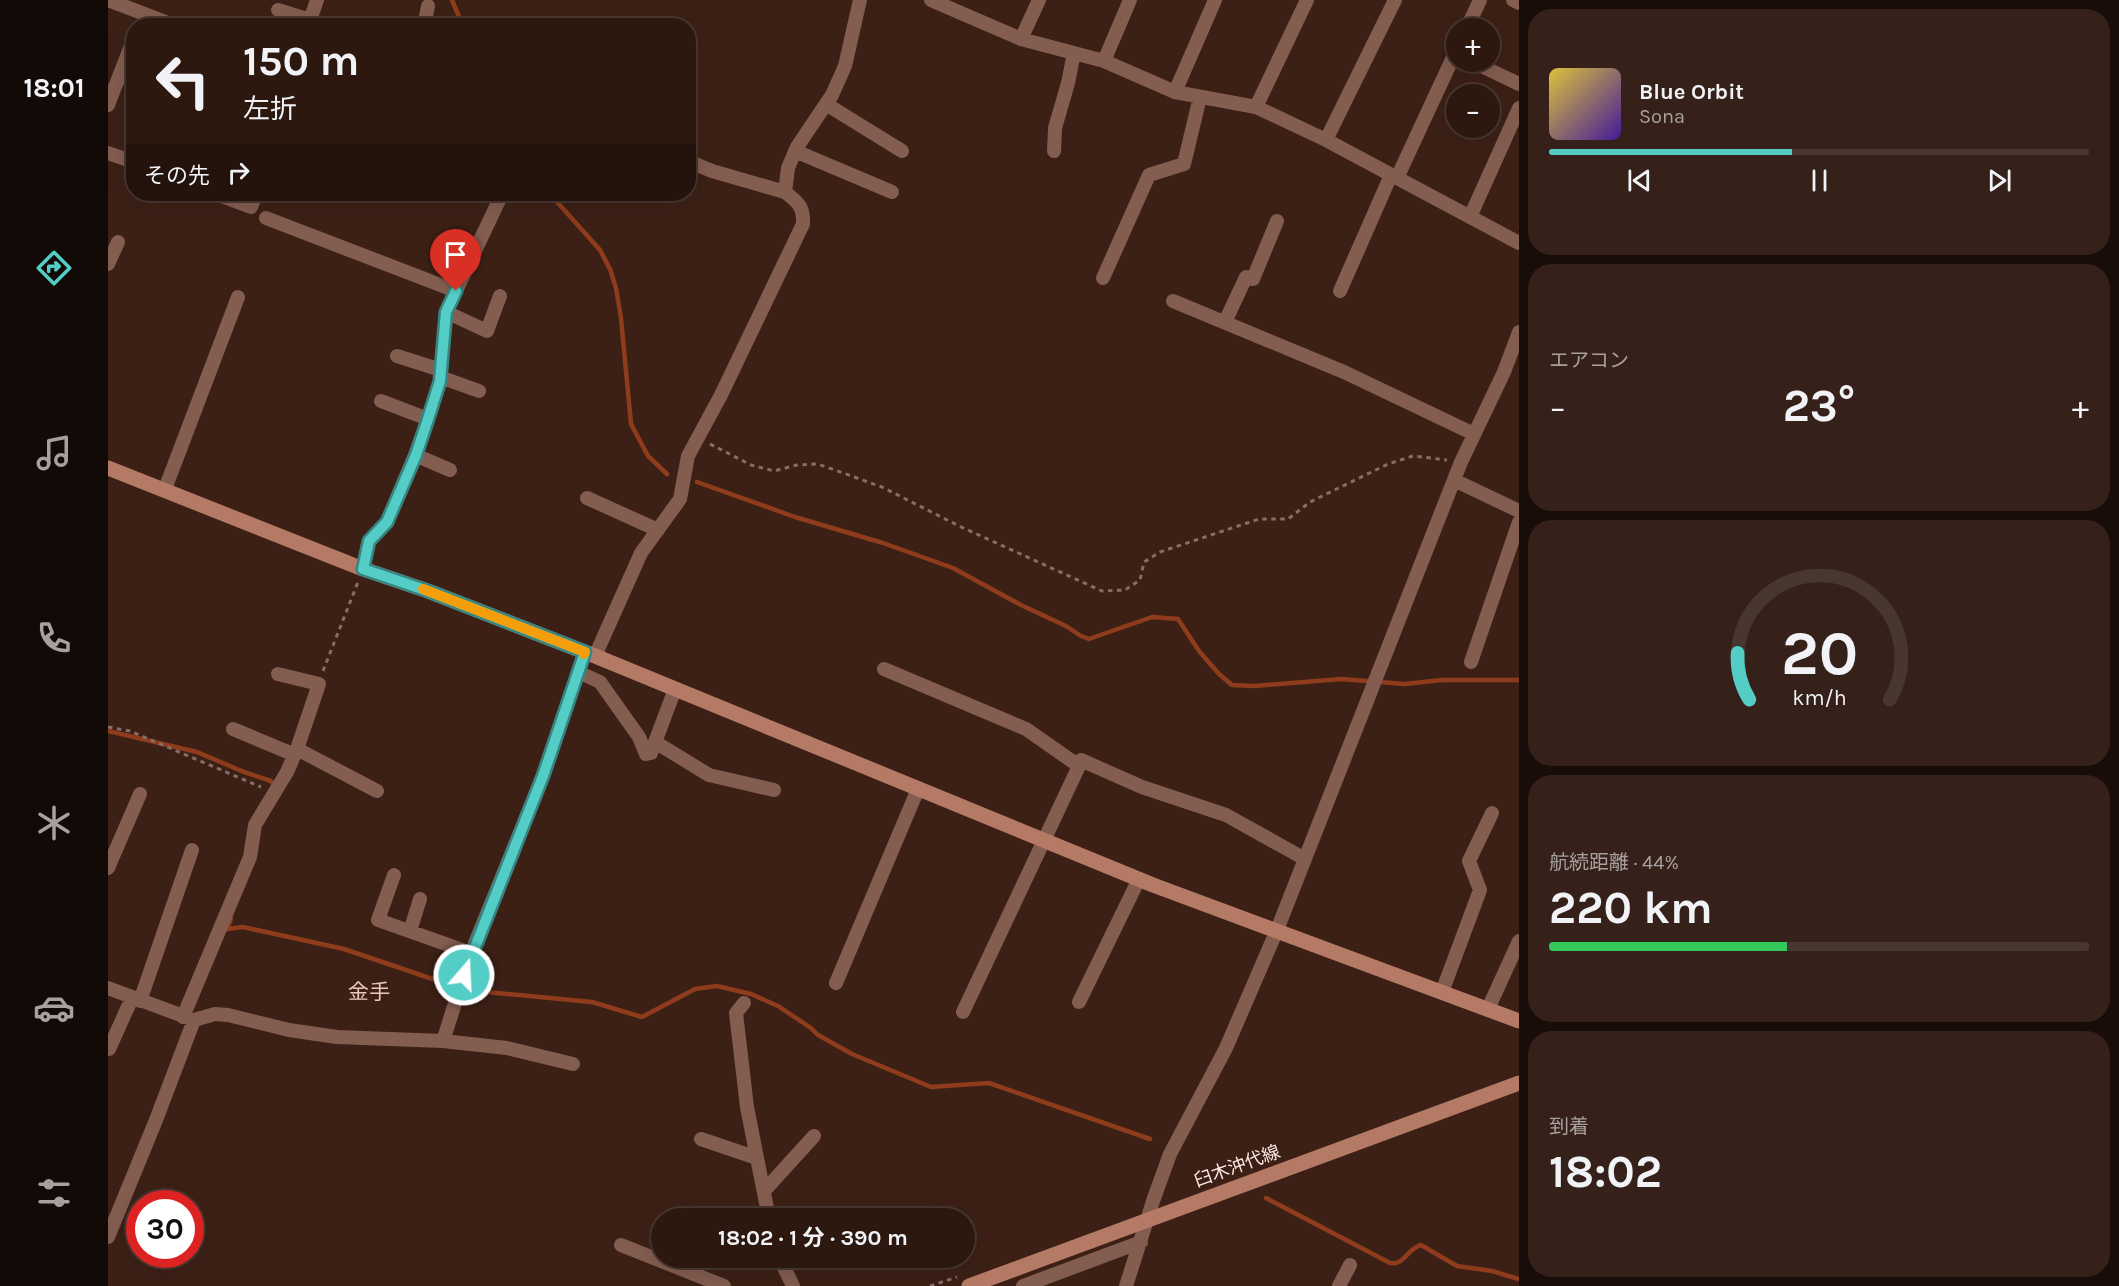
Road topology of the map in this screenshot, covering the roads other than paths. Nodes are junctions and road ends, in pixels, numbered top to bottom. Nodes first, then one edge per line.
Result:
1 (108, 0) edge
2 (317, 0) edge
3 (860, 0) edge
4 (1039, 0) edge
5 (1130, 0) edge
6 (1215, 0) edge
7 (1307, 0) edge
8 (1395, 0) edge
9 (1480, 0) edge
10 (1513, 0) edge
11 (939, 2) edge
12 (1519, 3) edge
13 (428, 6) dead end
14 (278, 10) dead end
15 (139, 18) edge
16 (297, 18) edge
17 (311, 18) edge
18 (426, 18) edge
19 (1472, 18) edge
20 (1021, 39) junction
21 (1074, 53) junction
22 (126, 59) edge
23 (1104, 61) junction
24 (1446, 72) edge
25 (1494, 72) edge
26 (1519, 84) edge
27 (1176, 92) junction
28 (1200, 97) junction
29 (826, 104) junction
30 (108, 105) edge
31 (1256, 107) junction
32 (1519, 108) edge
33 (1326, 140) junction
34 (902, 151) dead end
35 (1054, 151) dead end
36 (795, 152) junction
37 (108, 153) edge
38 (126, 159) edge
39 (696, 164) edge
40 (1394, 177) junction
41 (784, 192) junction
42 (892, 192) dead end
43 (235, 201) edge
44 (253, 201) edge
45 (499, 201) edge
46 (1470, 217) junction
47 (266, 218) dead end
48 (1277, 221) dead end
49 (118, 242) dead end
50 (1519, 243) edge
51 (108, 264) edge
52 (1103, 278) dead end
53 (456, 291) junction
54 (1340, 291) dead end
55 (500, 296) dead end
56 (238, 297) dead end
57 (1173, 301) dead end
58 (446, 312) junction
59 (1226, 322) junction
60 (1519, 332) edge
61 (397, 356) dead end
62 (441, 374) junction
63 (479, 391) dead end
64 (381, 401) dead end
65 (428, 419) junction
66 (1474, 434) junction
67 (416, 455) junction
68 (108, 468) edge
69 (450, 470) dead end
70 (1454, 480) junction
71 (165, 489) junction
72 (587, 498) dead end
73 (1519, 511) edge
74 (1519, 522) edge
75 (658, 530) junction
76 (363, 569) junction
77 (590, 654) junction
78 (1471, 662) dead end
79 (884, 669) dead end
80 (578, 672) junction
81 (278, 674) dead end
82 (675, 689) junction
83 (233, 729) dead end
84 (655, 742) junction
85 (296, 752) junction
86 (1079, 766) junction
87 (918, 789) junction
88 (377, 790) dead end
89 (774, 790) dead end
90 (140, 794) dead end
91 (1492, 813) dead end
92 (1045, 840) junction
93 (192, 850) dead end
94 (1305, 859) junction
95 (108, 868) edge
96 (394, 874) dead end
97 (1139, 879) junction
98 (420, 898) dead end
99 (1277, 930) junction
100 (410, 931) junction
101 (1519, 942) edge
102 (471, 953) junction
103 (836, 983) dead end
104 (108, 988) edge
105 (1442, 992) junction
106 (136, 999) junction
107 (1079, 1002) dead end
108 (744, 1003) dead end
109 (1488, 1009) junction
110 (963, 1012) dead end
111 (189, 1019) junction
112 (1519, 1021) edge
113 (443, 1041) junction
114 (109, 1049) edge
115 (573, 1064) dead end
116 (1519, 1083) edge
117 (814, 1136) dead end
118 (701, 1139) dead end
119 (757, 1158) junction
120 (764, 1191) junction
121 (767, 1208) edge
122 (1148, 1220) junction
123 (108, 1237) edge
124 (1141, 1242) junction
125 (621, 1245) dead end
126 (1350, 1265) dead end
127 (784, 1268) edge
128 (1130, 1285) edge
129 (724, 1286) edge
130 (793, 1286) edge
131 (969, 1286) edge
132 (1023, 1286) edge
133 (1339, 1286) edge

1 - 15 street
2 - 17 street
3 - 29 street
4 - 20 street
5 - 23 street
6 - 27 street
7 - 31 street
8 - 33 street
9 - 19 street
10 - 12 street
11 - 20 street
13 - 18 street
14 - 16 street
20 - 21 street
21 - 23 street
21 - 35 street
22 - 30 street
23 - 27 street
24 - 40 street
25 - 26 street
27 - 28 street
28 - 31 street
28 - 52 street
29 - 34 street
29 - 36 street
31 - 33 street
32 - 46 street
33 - 40 street
36 - 41 street
36 - 42 street
37 - 38 street
39 - 41 street
40 - 46 street
40 - 54 street
41 - 75 street
43 - 44 street
45 - 53 street
46 - 50 street
47 - 53 street
48 - 59 street
49 - 51 street
53 - 58 street
55 - 58 street
56 - 71 street
57 - 59 street
58 - 62 street
59 - 66 street
60 - 66 street
61 - 62 street
62 - 63 street
62 - 65 street
64 - 65 street
65 - 67 street
66 - 70 street
67 - 69 street
67 - 76 street
68 - 71 street
70 - 73 street
70 - 94 street
71 - 76 street
72 - 75 street
74 - 78 street
75 - 77 street
76 - 77 street
77 - 80 street
77 - 82 street
79 - 86 street
80 - 84 street
80 - 102 street
81 - 85 street
82 - 84 street
82 - 87 street
83 - 85 street
84 - 89 street
85 - 88 street
85 - 111 street
86 - 92 street
86 - 94 street
87 - 92 street
87 - 103 street
90 - 95 street
91 - 105 street
92 - 97 street
92 - 110 street
93 - 106 street
94 - 99 street
96 - 100 street
97 - 99 street
97 - 107 street
98 - 100 street
99 - 105 street
99 - 122 street
100 - 102 street
101 - 109 street
102 - 113 street
104 - 106 street
105 - 109 street
106 - 111 street
106 - 114 street
108 - 119 street
109 - 112 street
111 - 113 street
111 - 123 street
113 - 115 street
116 - 122 street, 臼木沖代線
117 - 120 street
118 - 119 street
119 - 120 street
120 - 121 street
122 - 124 street
122 - 131 street, 臼木沖代線
124 - 128 street
124 - 132 street
125 - 129 street
126 - 133 street
127 - 130 street

